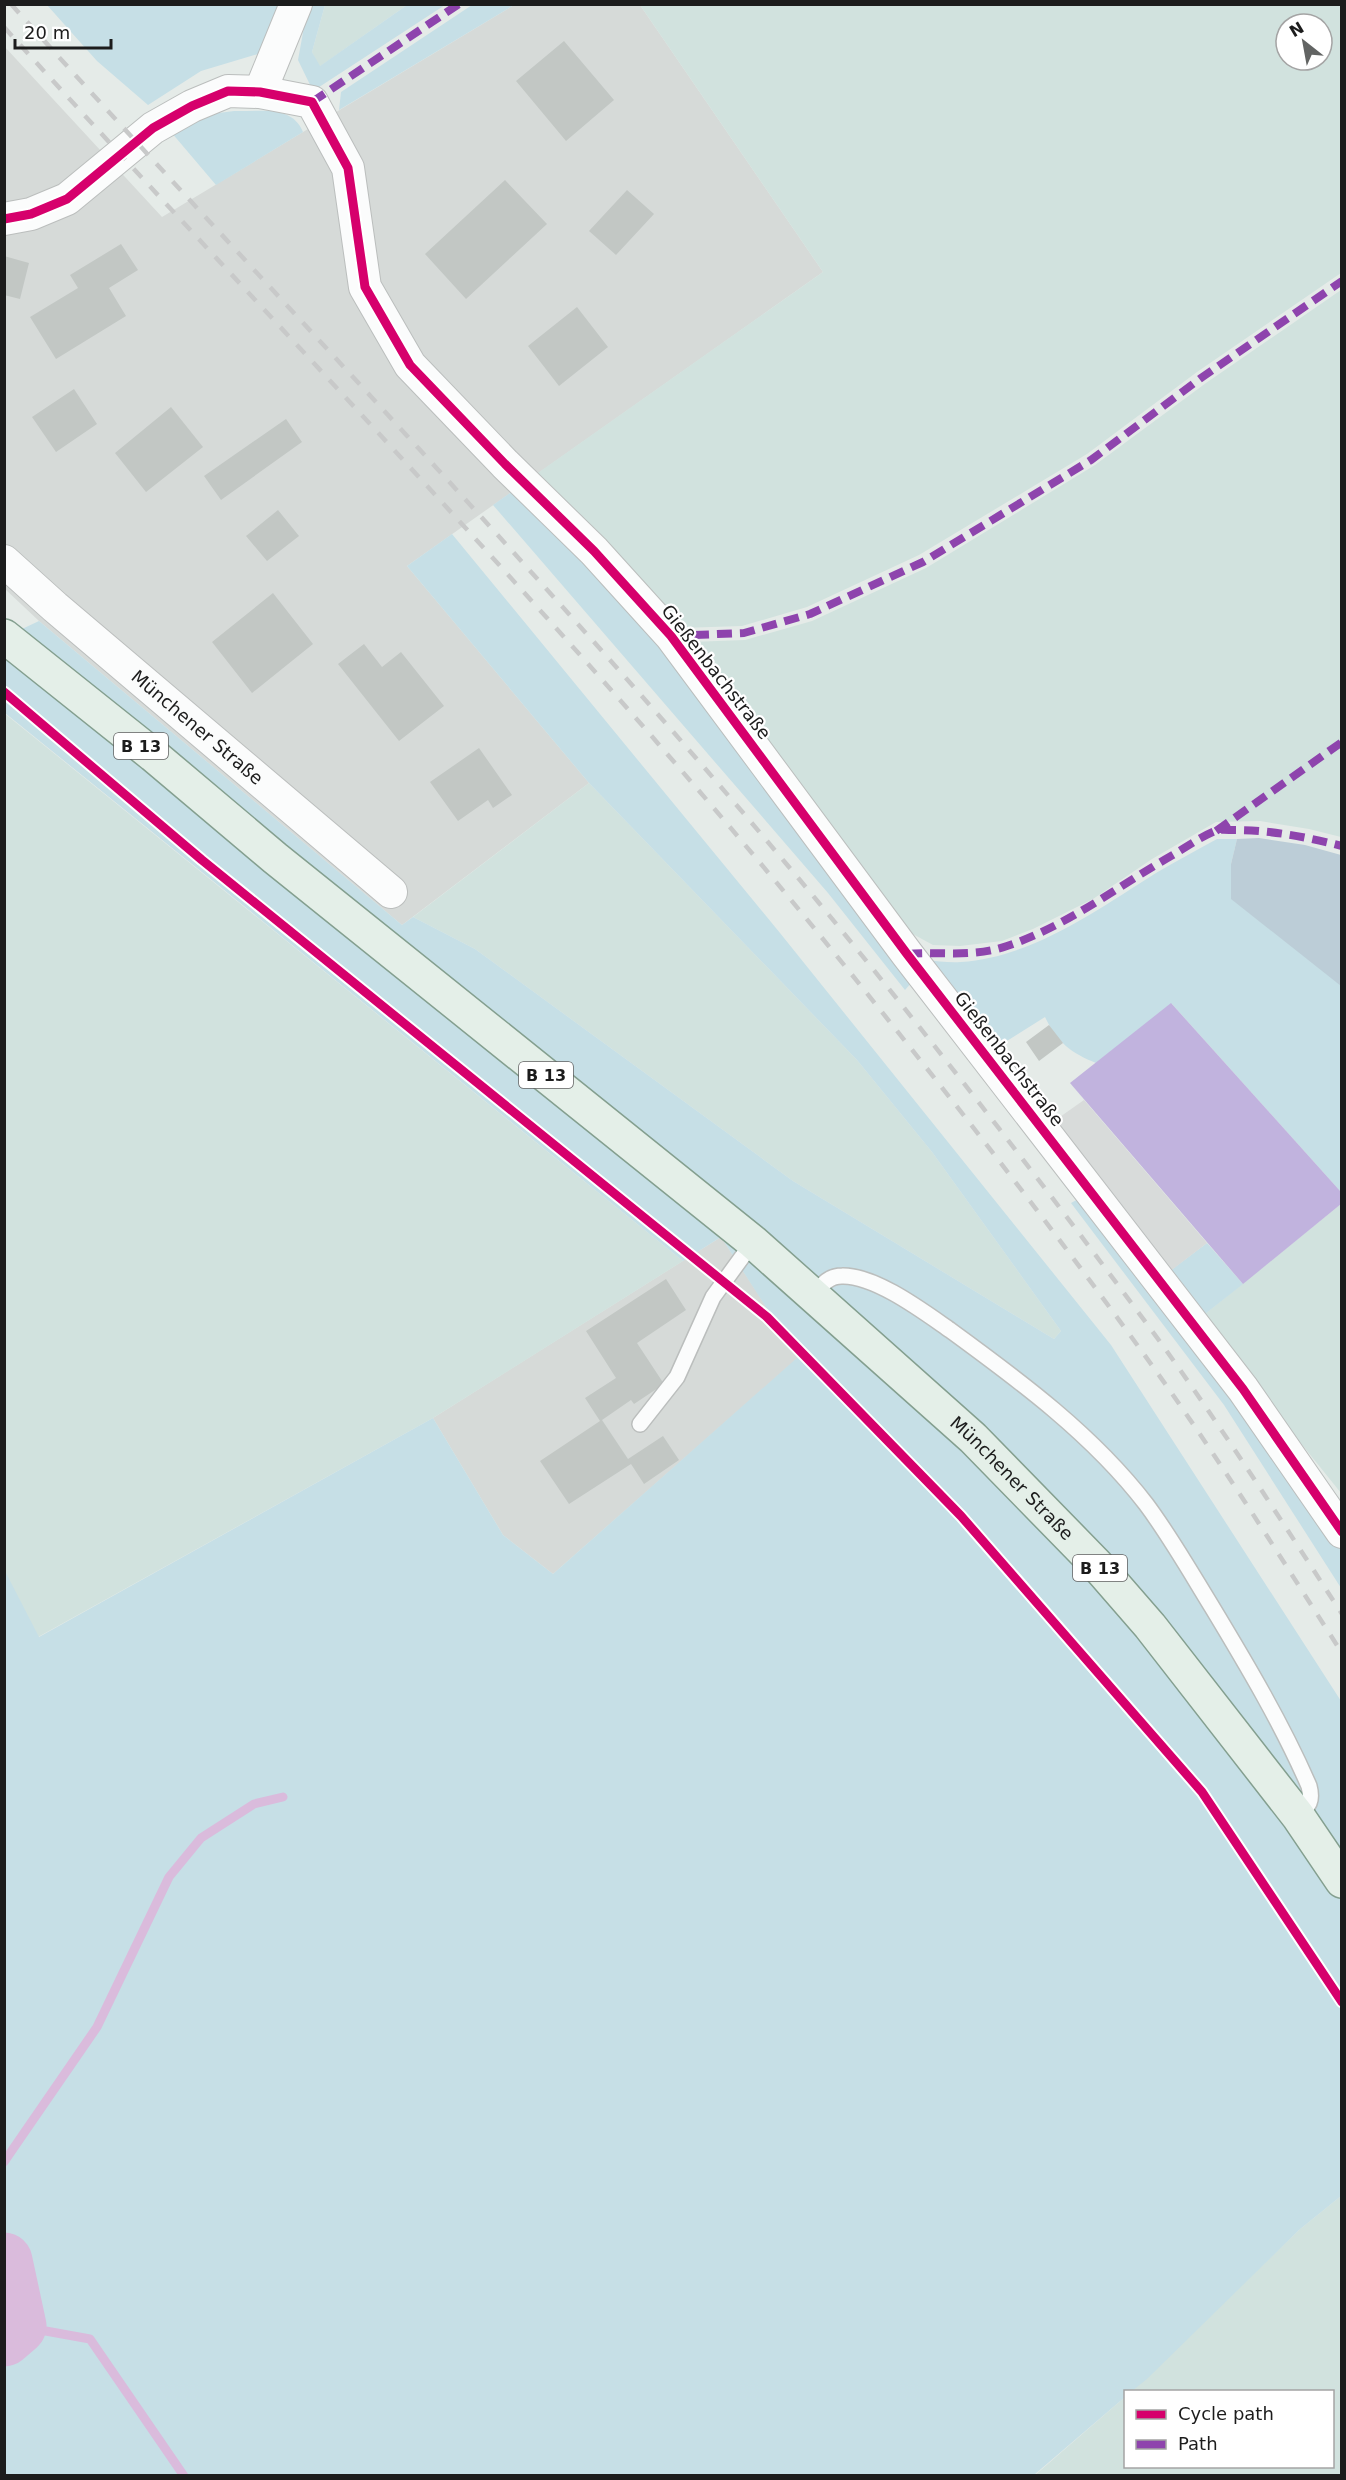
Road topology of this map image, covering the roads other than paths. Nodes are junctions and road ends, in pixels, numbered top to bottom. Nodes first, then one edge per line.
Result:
1 (296, 4) edge
2 (260, 92) junction
3 (4, 219) edge
4 (4, 561) edge
5 (4, 636) edge
6 (390, 892) dead end
7 (753, 1242) junction
8 (814, 1295) junction
9 (640, 1424) dead end
10 (1341, 1532) edge
11 (1298, 1816) junction
12 (1341, 1881) edge

1 - 2 street
2 - 3 street, Gießenbachstraße
2 - 10 street, Gießenbachstraße
4 - 6 street, Münchener Straße
5 - 7 main road, B 13
7 - 8 main road, B 13
7 - 9 lane
8 - 11 main road, Münchener Straße / B 13
8 - 11 lane
11 - 12 main road, Münchener Straße / B 13

